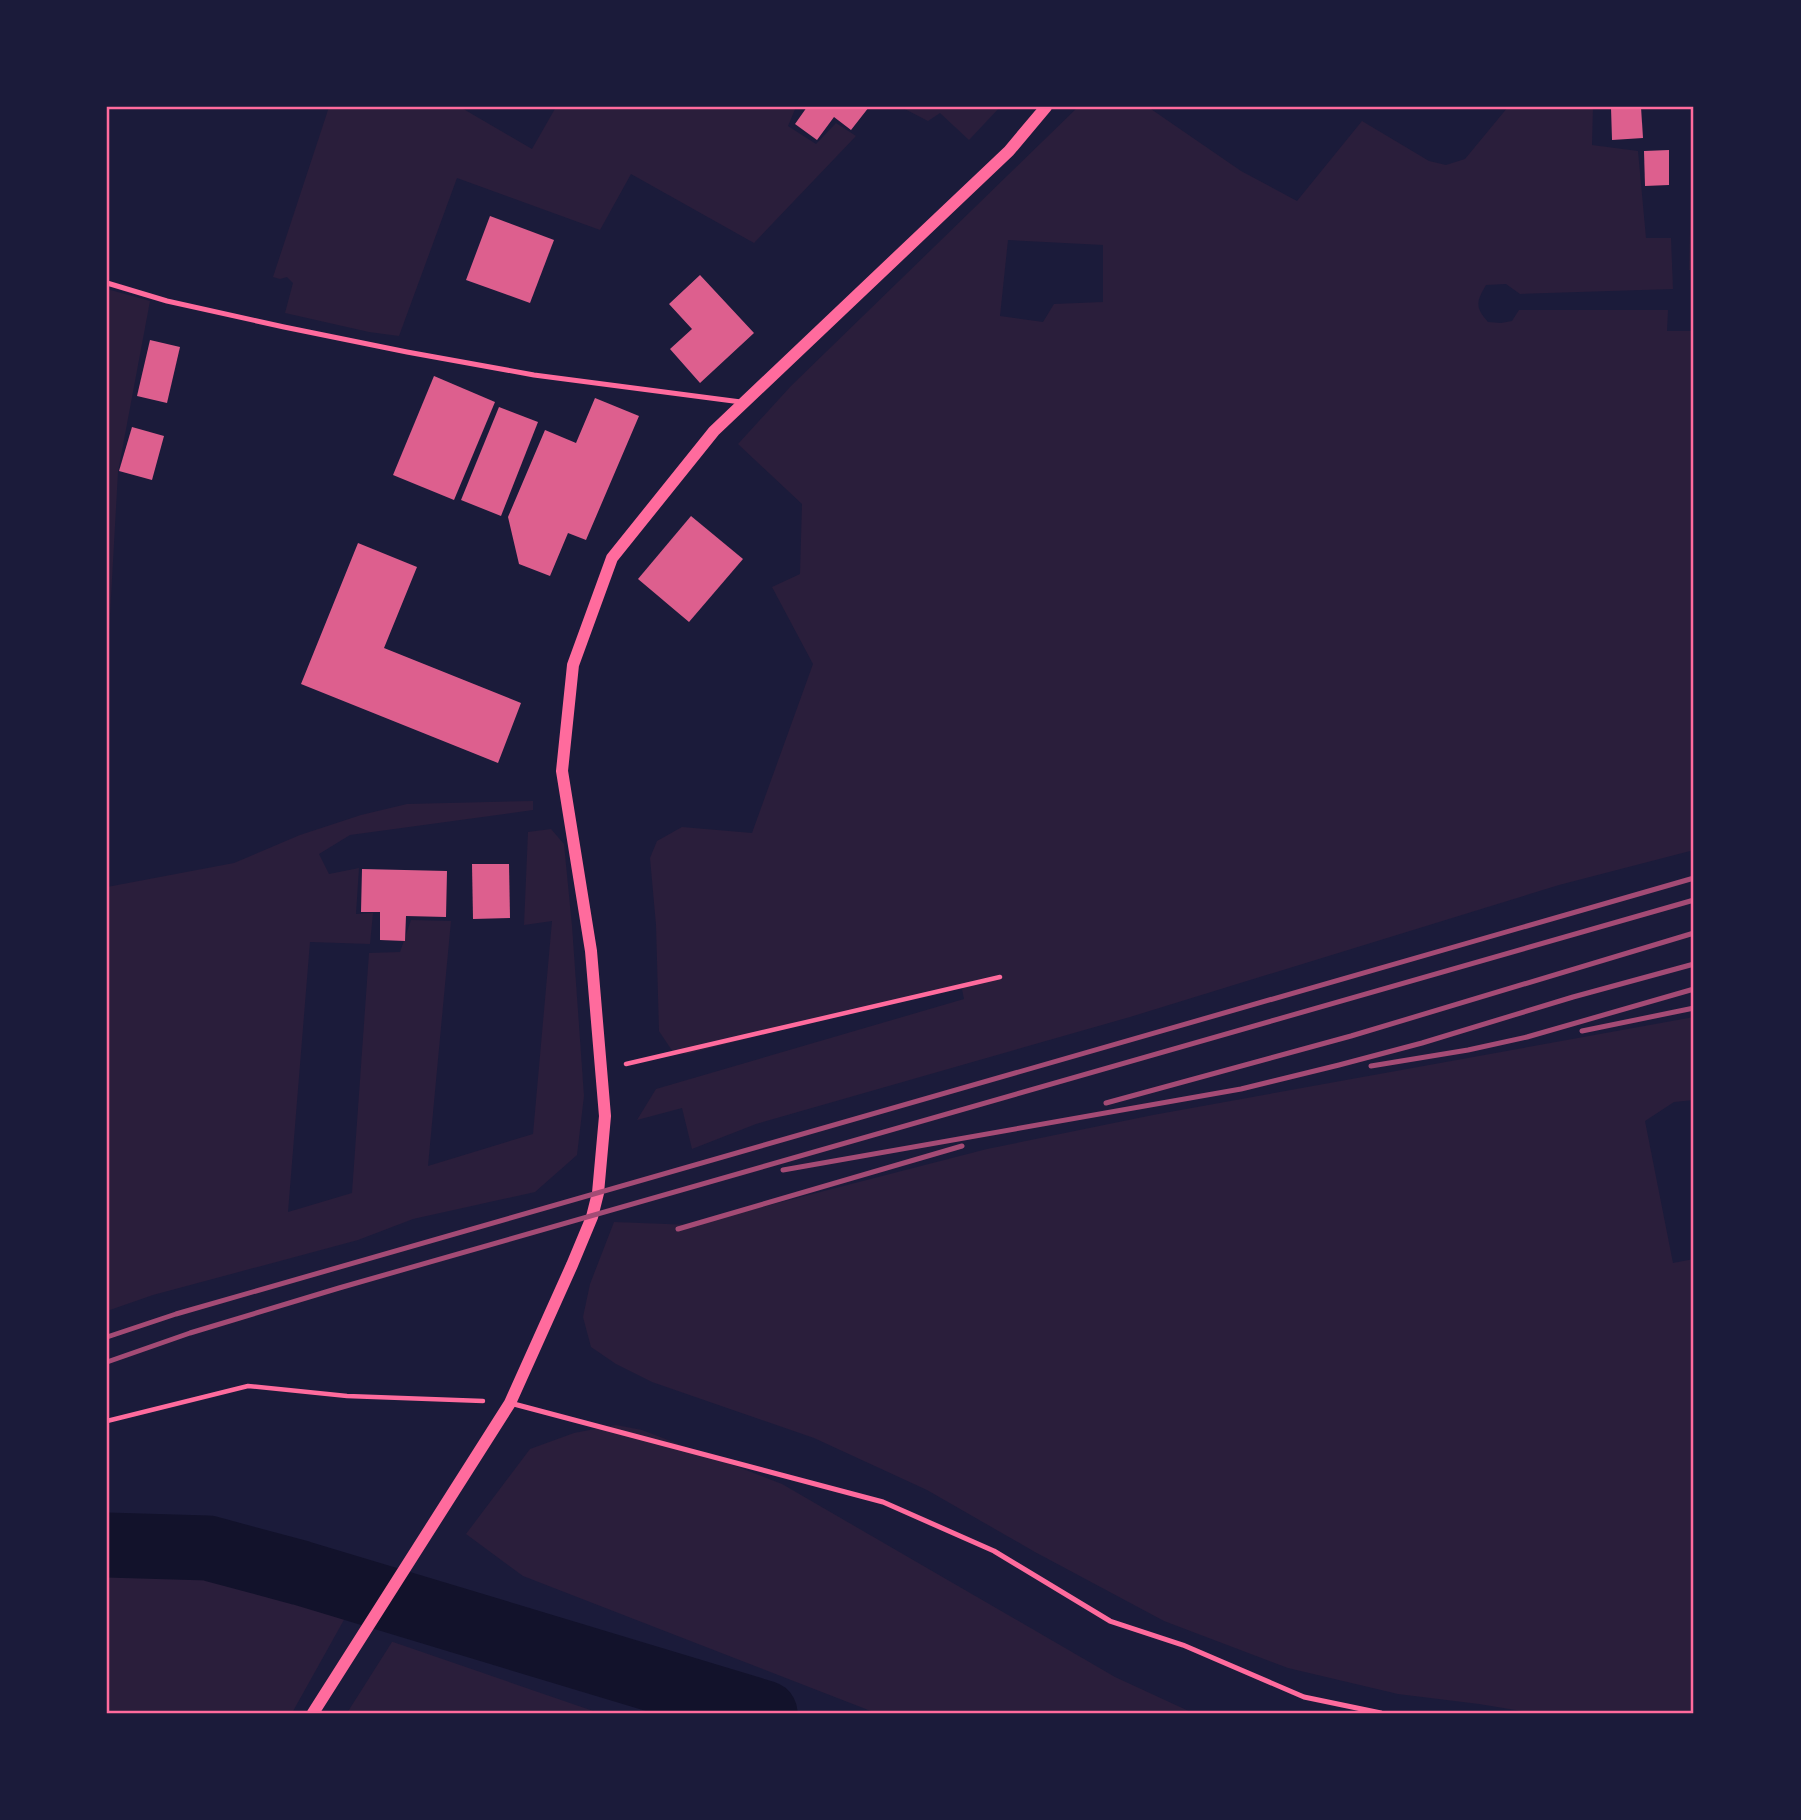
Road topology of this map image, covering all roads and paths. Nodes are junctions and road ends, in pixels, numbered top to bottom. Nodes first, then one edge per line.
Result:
1 (1046, 107) edge
2 (107, 284) edge
3 (745, 403) junction
4 (1000, 976) dead end
5 (601, 1069) junction
6 (510, 1402) junction
7 (107, 1420) edge
8 (313, 1713) edge
9 (1381, 1713) edge

1 - 3 street
2 - 3 lane
3 - 5 street
4 - 5 path
5 - 6 street
6 - 7 path
6 - 8 street
6 - 9 lane

